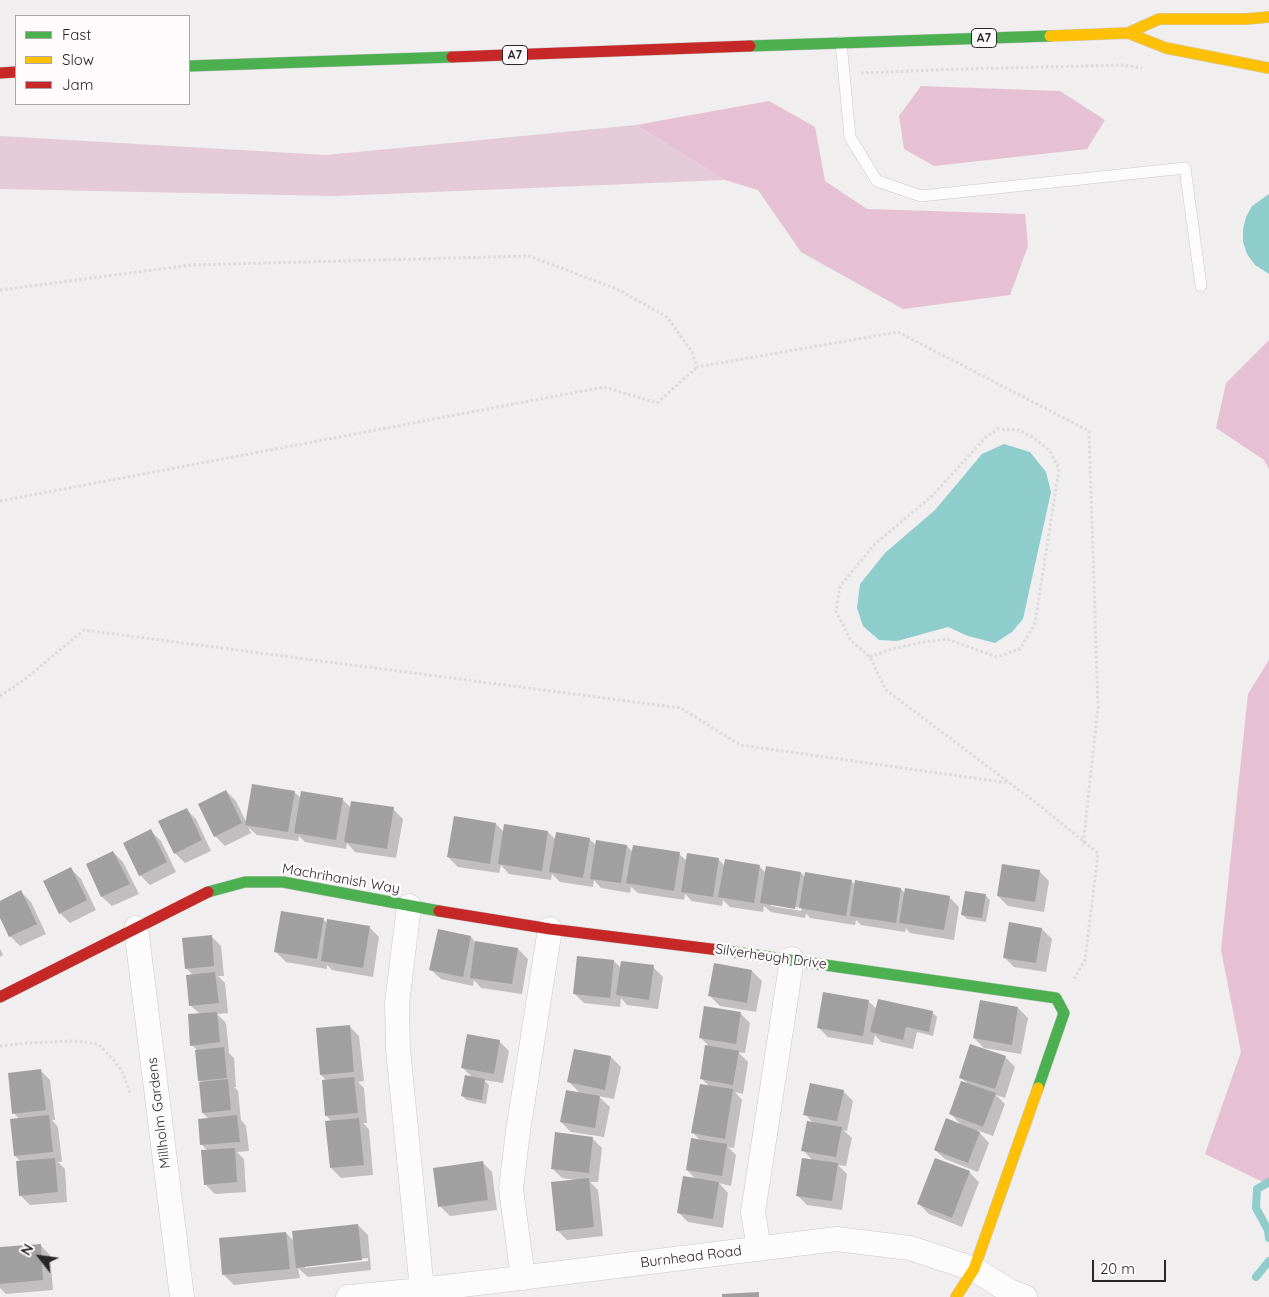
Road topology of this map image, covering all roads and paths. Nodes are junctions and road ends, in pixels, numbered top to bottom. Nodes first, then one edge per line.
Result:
1 (1269, 17) edge
2 (1128, 33) junction
3 (841, 42) junction
4 (190, 66) edge
5 (1142, 68) dead end
6 (1269, 68) edge
7 (15, 72) edge
8 (0, 73) edge
9 (843, 74) junction
10 (1201, 286) dead end
11 (0, 290) edge
12 (698, 367) junction
13 (0, 501) edge
14 (870, 657) junction
15 (0, 696) edge
16 (1010, 783) junction
17 (1083, 846) dead end
18 (409, 906) junction
19 (136, 928) junction
20 (550, 929) junction
21 (792, 959) junction
22 (0, 997) edge
23 (1060, 1007) junction
24 (0, 1046) edge
25 (131, 1102) dead end
26 (759, 1249) junction
27 (974, 1268) junction
28 (523, 1278) junction
29 (422, 1290) junction
30 (361, 1296) edge
31 (182, 1297) edge
32 (956, 1297) edge
33 (1025, 1297) edge

1 - 2 street, A7
2 - 3 street, A7
2 - 6 street, A7
3 - 4 street, A7
3 - 9 lane
5 - 9 path
7 - 8 street
9 - 10 lane
11 - 12 path
12 - 13 path
12 - 17 path
14 - 14 path
14 - 16 path
15 - 16 path
16 - 23 path
18 - 19 street, Machrihanish Way
18 - 20 street, Machrihanish Way
18 - 29 street
19 - 22 street, Machrihanish Way
19 - 31 street, Millholm Gardens
20 - 21 street, Silverheugh Drive
20 - 28 street
21 - 23 street, Silverheugh Drive
21 - 26 street
23 - 27 street
24 - 25 path
26 - 27 street, Burnhead Road
26 - 28 street, Burnhead Road
27 - 32 street
27 - 33 street, Burnhead Road
28 - 29 street, Burnhead Road
29 - 30 street, Burnhead Road

